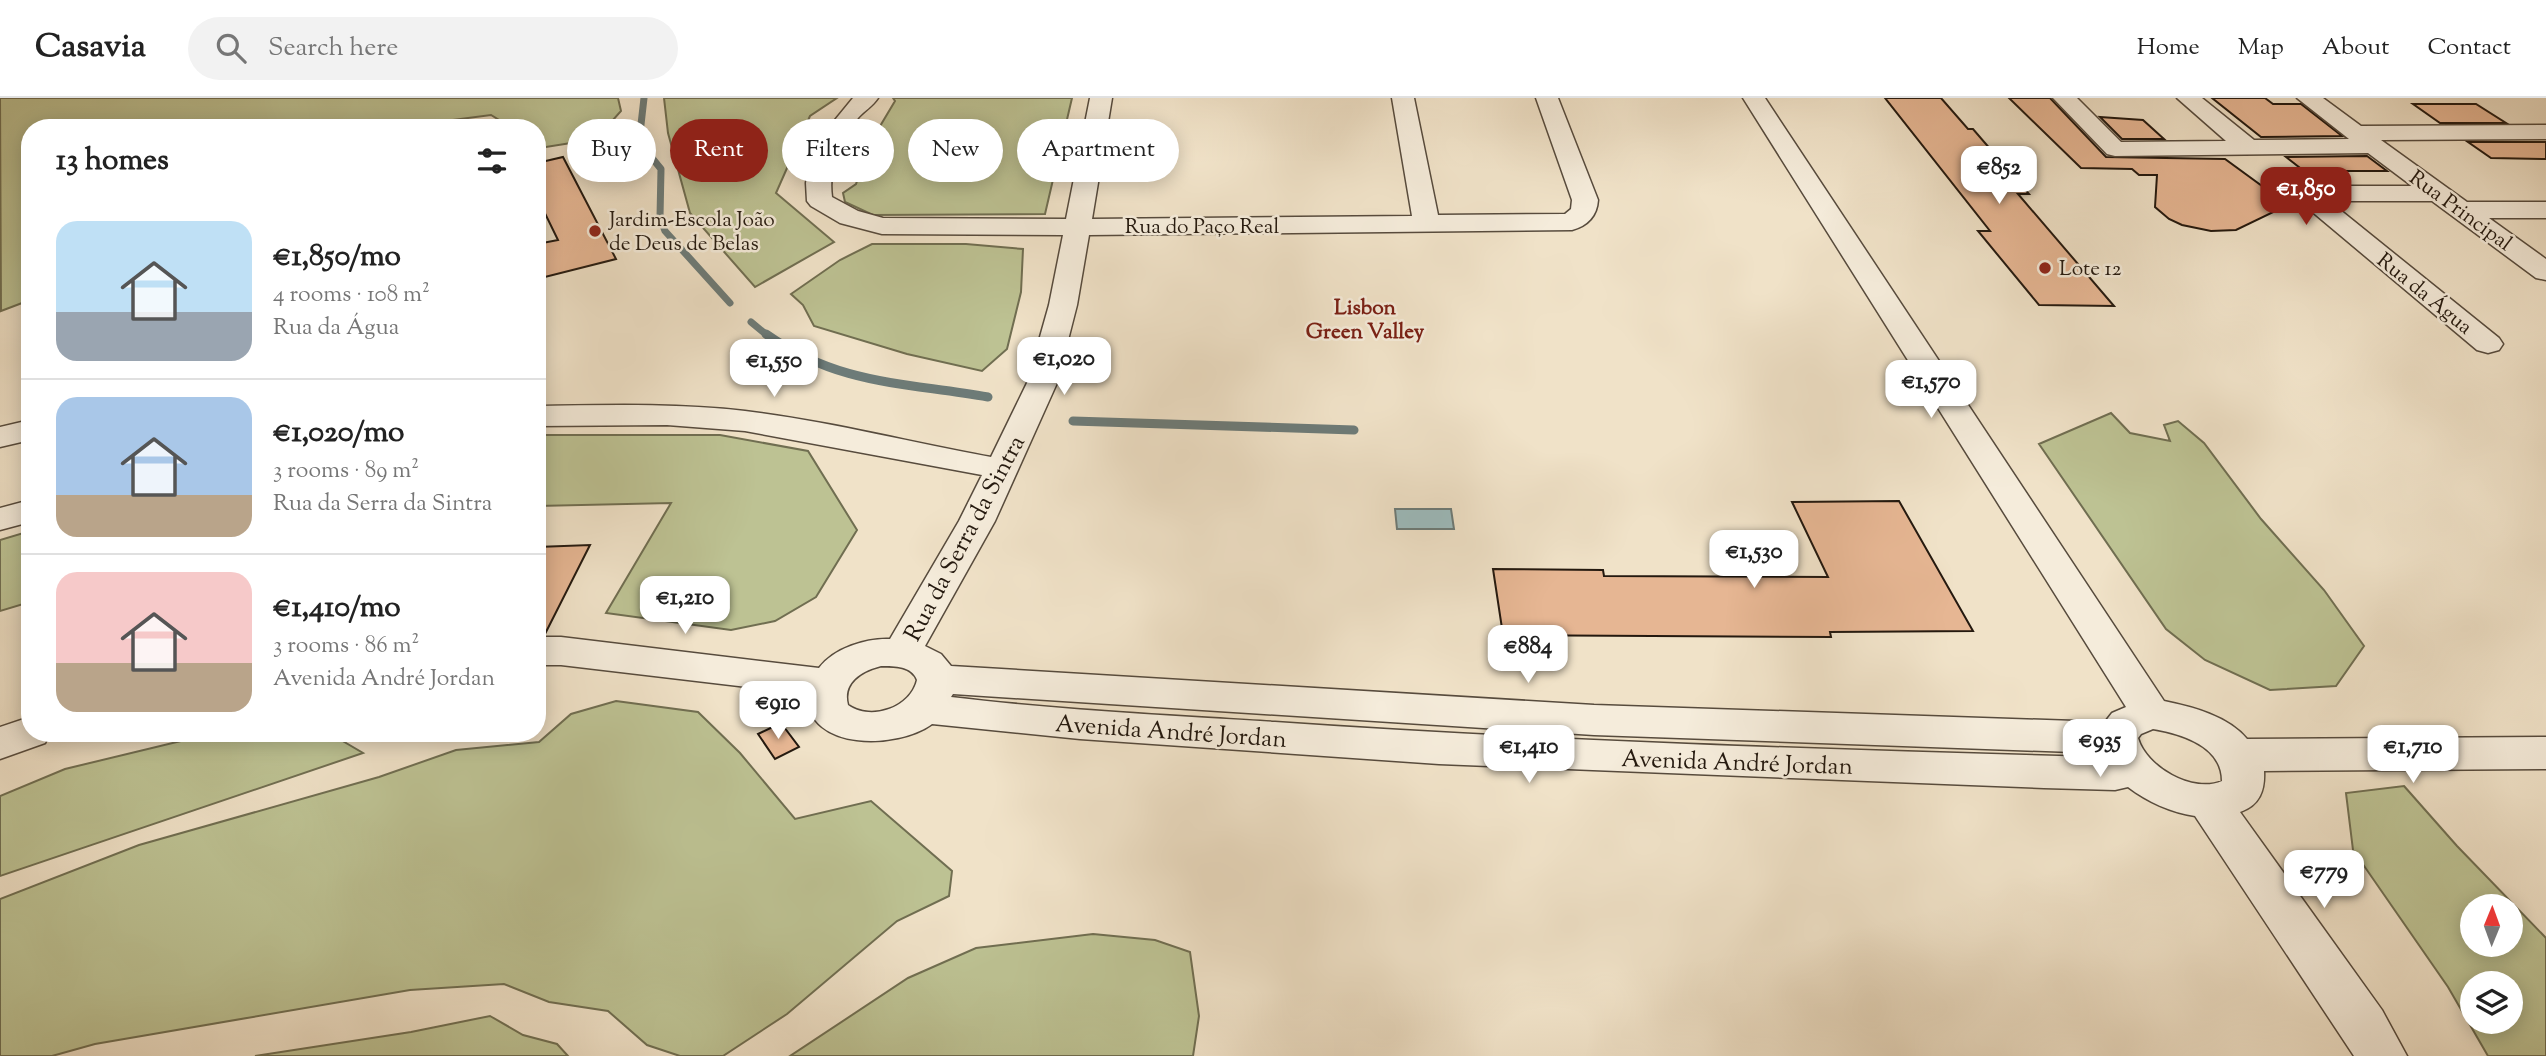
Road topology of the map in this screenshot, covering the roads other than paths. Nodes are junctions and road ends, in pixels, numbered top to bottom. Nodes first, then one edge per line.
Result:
1 (867, 98) edge
2 (1101, 98) edge
3 (1403, 98) edge
4 (1547, 98) edge
5 (1754, 98) edge
6 (2064, 98) edge
7 (2188, 98) edge
8 (2308, 98) edge
9 (2546, 132) edge
10 (2364, 139) junction
11 (2248, 147) junction
12 (2438, 193) junction
13 (2461, 210) junction
14 (2546, 210) edge
15 (1427, 225) junction
16 (1077, 227) junction
17 (2546, 272) edge
18 (2488, 344) dead end
19 (546, 416) edge
20 (21, 432) edge
21 (0, 437) edge
22 (1002, 469) junction
23 (21, 513) edge
24 (0, 519) edge
25 (546, 651) edge
26 (902, 652) junction
27 (829, 682) junction
28 (930, 693) junction
29 (2151, 715) junction
30 (21, 735) edge
31 (0, 743) edge
32 (2541, 753) edge
33 (2125, 754) junction
34 (2237, 755) junction
35 (2208, 802) junction
36 (2381, 1056) edge

1 - 16 street, Rua do Paço Real
2 - 16 street, Rua da Serra da Sintra
3 - 15 street
4 - 15 street, Rua do Paço Real
5 - 29 street
6 - 11 street
7 - 11 street
8 - 10 street, Rua Principal
9 - 10 street
10 - 11 street
10 - 12 street, Rua Principal
12 - 13 street, Rua Principal
12 - 18 street, Rua da Água
13 - 14 street
13 - 17 street, Rua Principal
15 - 16 street, Rua do Paço Real
16 - 22 street, Rua da Serra da Sintra
19 - 22 street
20 - 21 street
22 - 26 street, Rua da Serra da Sintra
23 - 24 street
25 - 27 street
26 - 27 street
26 - 28 street
27 - 28 street
28 - 33 street, Avenida André Jordan
29 - 33 street
29 - 34 street
30 - 31 street
32 - 34 street
33 - 35 street
34 - 35 street
35 - 36 street

